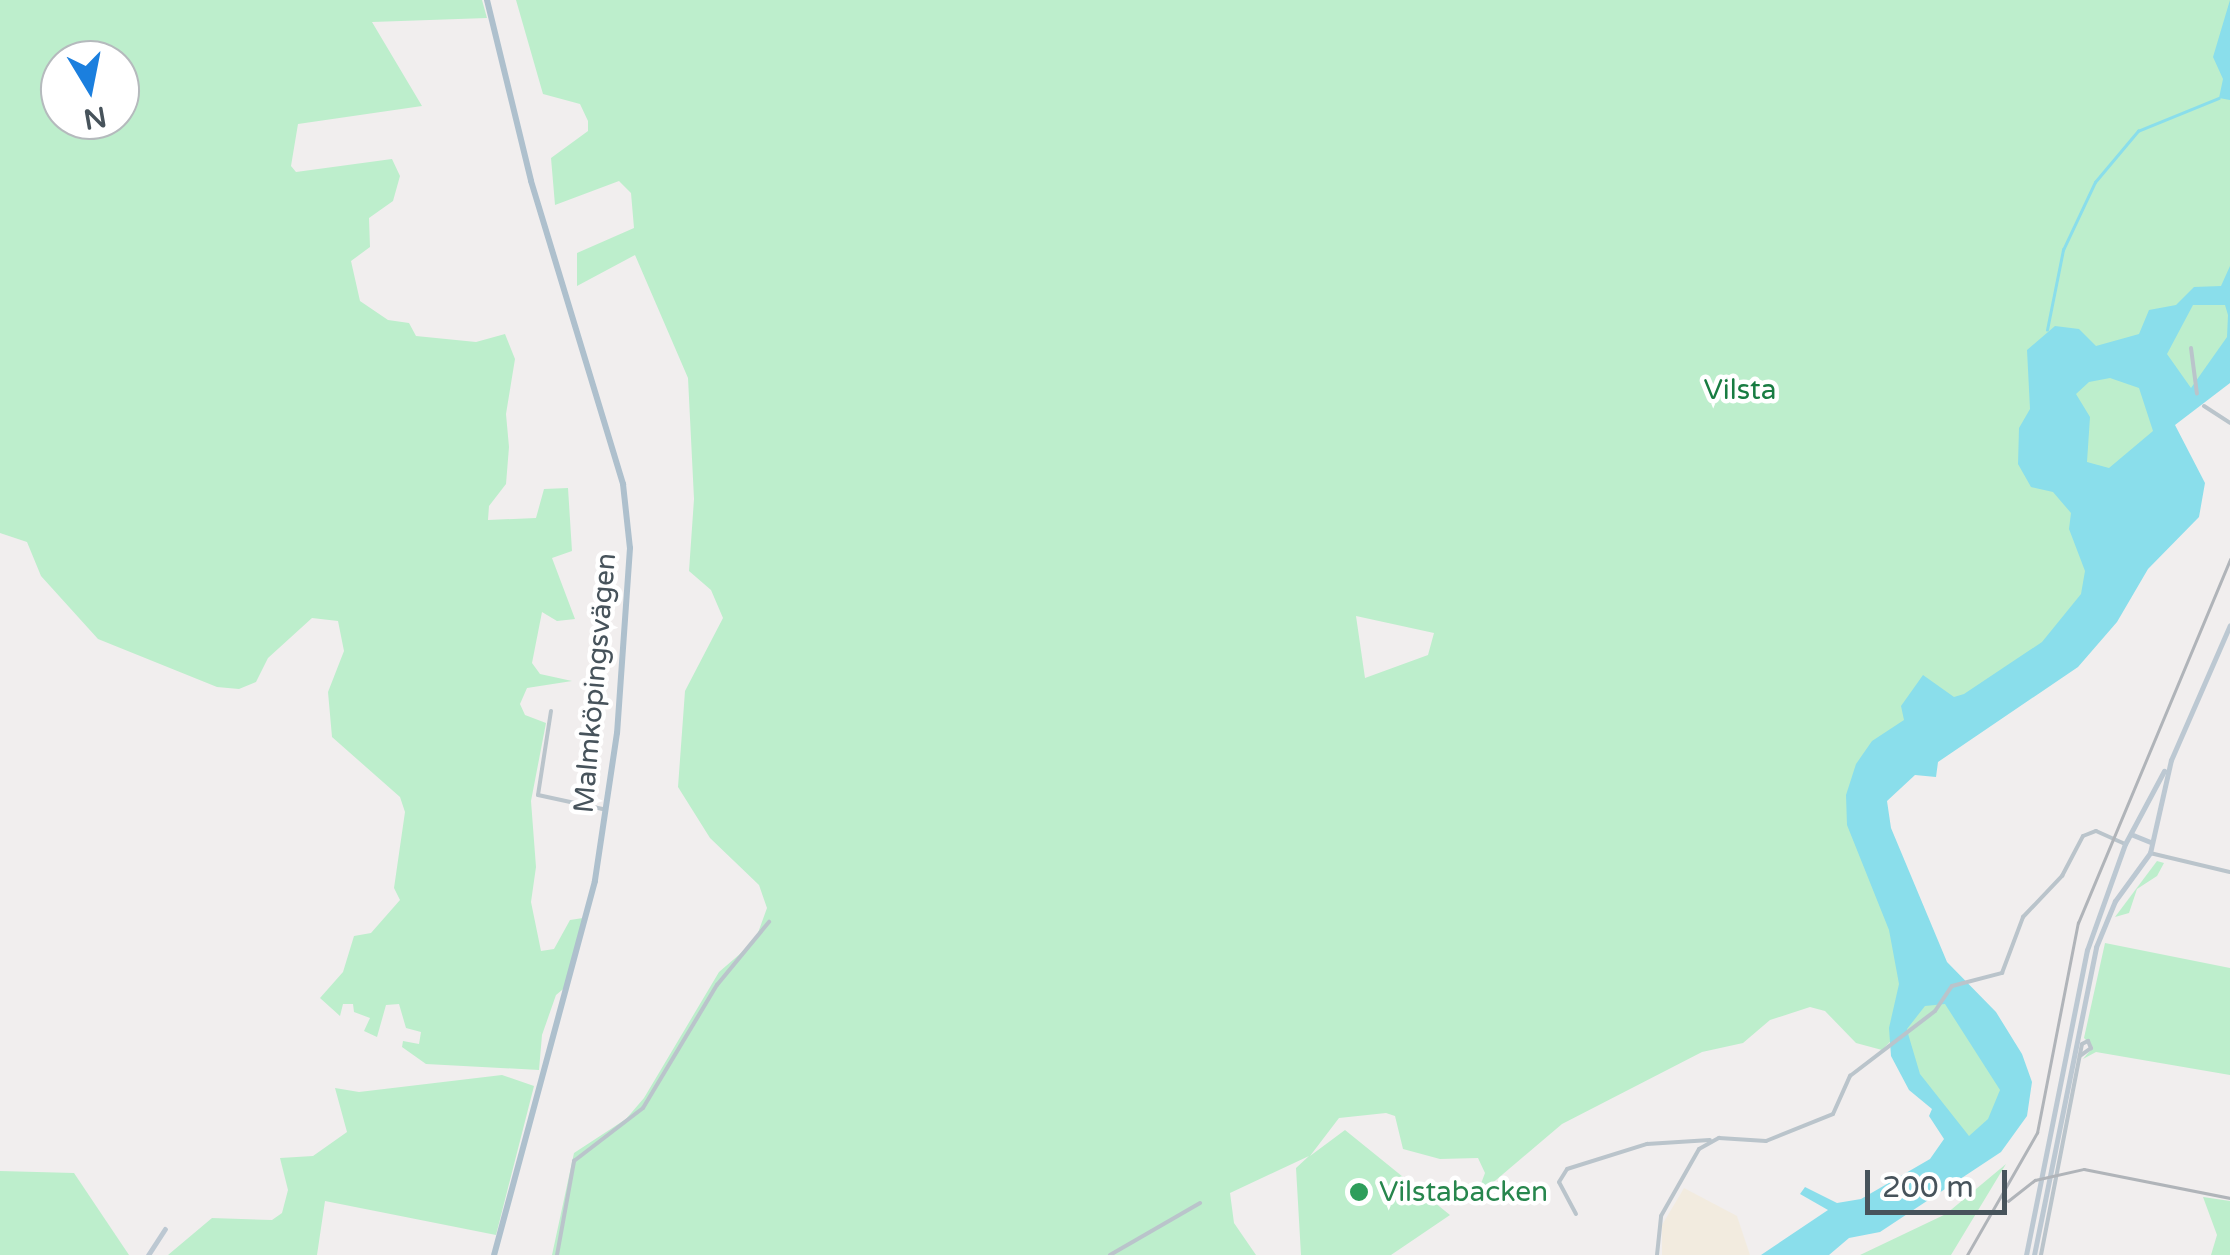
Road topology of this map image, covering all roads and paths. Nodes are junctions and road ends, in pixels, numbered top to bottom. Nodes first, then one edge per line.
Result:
1 (487, 0) edge
2 (2191, 348) dead end
3 (2197, 394) dead end
4 (2204, 406) dead end
5 (2230, 423) edge
6 (2230, 625) edge
7 (551, 711) dead end
8 (2171, 760) junction
9 (608, 810) junction
10 (2133, 836) junction
11 (2150, 842) junction
12 (2125, 844) junction
13 (2125, 852) junction
14 (2150, 854) junction
15 (2143, 860) junction
16 (2230, 872) edge
17 (769, 922) dead end
18 (2080, 1056) dead end
19 (1710, 1140) junction
20 (1200, 1203) dead end
21 (1576, 1214) dead end
22 (166, 1229) dead end
23 (148, 1255) edge
24 (494, 1255) edge
25 (557, 1255) edge
26 (1110, 1255) edge
27 (1658, 1255) edge
28 (2026, 1255) edge
29 (2038, 1255) edge

1 - 9 main road, Malmköpingsvägen
2 - 3 street
4 - 5 street
6 - 8 main road
7 - 9 street
8 - 10 main road
8 - 11 main road
9 - 24 main road, Malmköpingsvägen
10 - 11 main road
10 - 12 main road
11 - 14 main road
12 - 13 main road
12 - 19 street
13 - 15 main road
13 - 28 main road
14 - 15 main road
14 - 16 street
15 - 29 main road
17 - 25 street
18 - 29 street
19 - 21 street
19 - 27 street
20 - 26 street
22 - 23 main road

